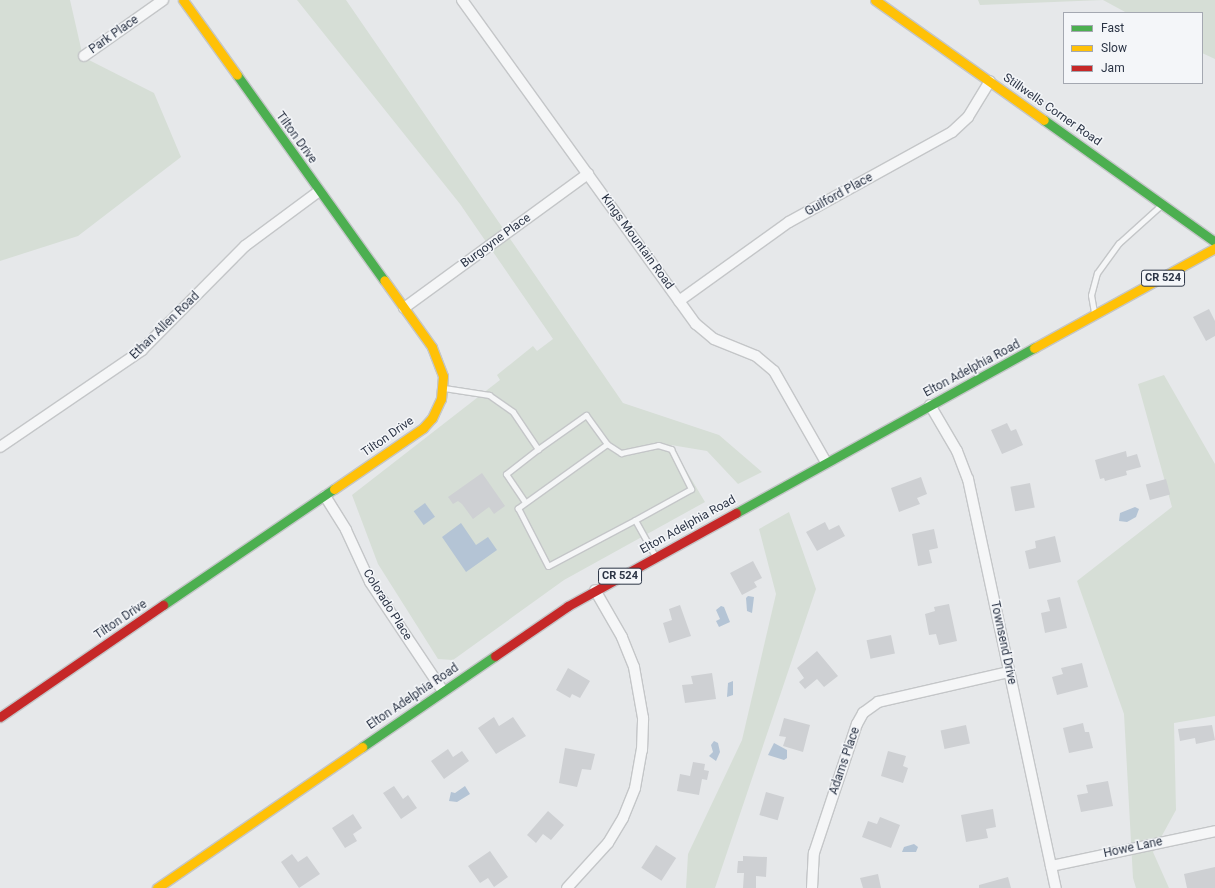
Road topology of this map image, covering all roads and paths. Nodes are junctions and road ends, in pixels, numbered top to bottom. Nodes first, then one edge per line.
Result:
1 (163, 0) edge
2 (182, 0) edge
3 (462, 0) edge
4 (874, 0) edge
5 (84, 56) dead end
6 (990, 81) junction
7 (588, 174) junction
8 (319, 191) junction
9 (1163, 203) junction
10 (1215, 242) edge
11 (1215, 248) edge
12 (679, 301) junction
13 (404, 308) junction
14 (1094, 316) junction
15 (442, 388) junction
16 (930, 405) junction
17 (606, 444) junction
18 (0, 447) edge
19 (538, 449) junction
20 (826, 462) junction
21 (325, 496) junction
22 (525, 502) junction
23 (635, 520) junction
24 (655, 557) junction
25 (595, 590) junction
26 (1009, 672) junction
27 (443, 691) junction
28 (0, 717) edge
29 (1215, 831) edge
30 (1051, 866) junction
31 (157, 888) edge
32 (567, 888) edge
33 (812, 888) edge
34 (1056, 888) edge

1 - 5 street, Park Place
2 - 8 street, Tilton Drive
3 - 7 street, Kings Mountain Road
4 - 6 street, Stillwells Corner Road
6 - 9 street, Stillwells Corner Road
6 - 12 street, Guilford Place
7 - 12 street, Kings Mountain Road
7 - 13 street, Burgoyne Place
8 - 13 street, Tilton Drive
8 - 18 street, Ethan Allen Road
9 - 10 street, Stillwells Corner Road
9 - 14 lane
11 - 14 street, Elton Adelphia Road / CR 524
12 - 20 street, Kings Mountain Road
13 - 15 street, Tilton Drive
14 - 16 street, Elton Adelphia Road / CR 524
15 - 19 lane
15 - 21 street, Tilton Drive
16 - 20 street, Elton Adelphia Road / CR 524
16 - 26 street, Townsend Drive
17 - 19 lane
17 - 22 lane
17 - 23 lane
19 - 22 lane
20 - 24 street, Elton Adelphia Road / CR 524
21 - 27 street, Colorado Place
21 - 28 street, Tilton Drive
22 - 23 lane
23 - 24 lane
24 - 25 street, Elton Adelphia Road / CR 524
25 - 27 street, Elton Adelphia Road / CR 524
25 - 32 street
26 - 30 street, Townsend Drive
26 - 33 street, Adams Place
27 - 31 street, Elton Adelphia Road / CR 524
29 - 30 street, Howe Lane
30 - 34 street, Townsend Drive

